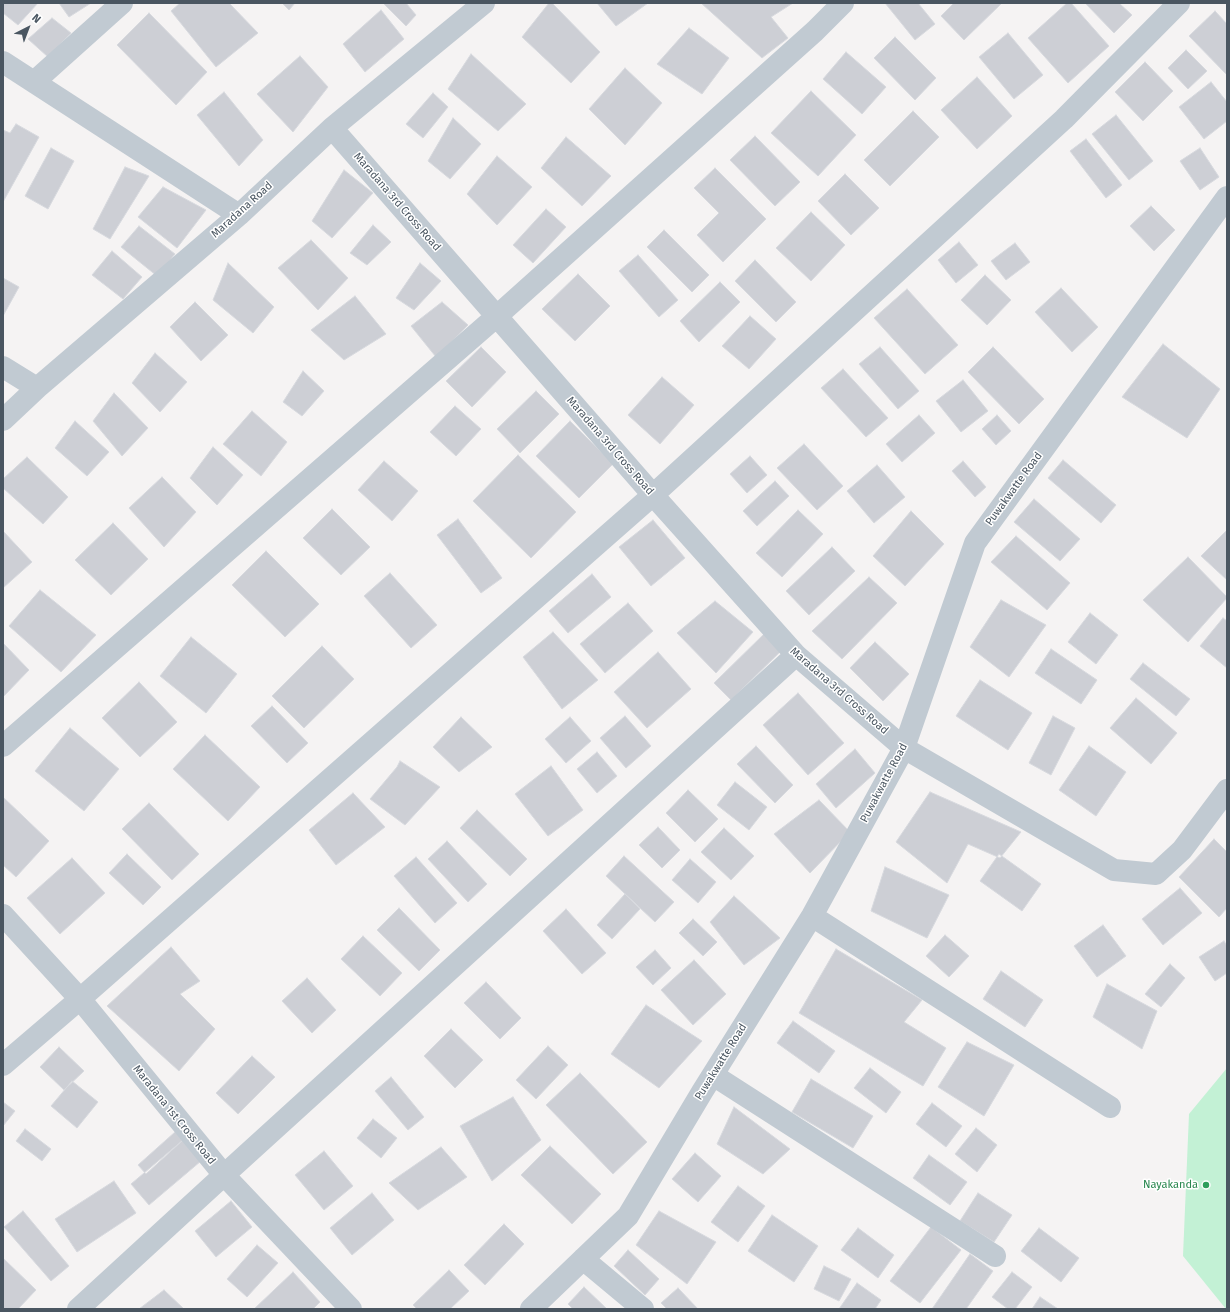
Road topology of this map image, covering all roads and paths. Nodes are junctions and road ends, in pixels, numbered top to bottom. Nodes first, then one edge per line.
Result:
1 (122, 3) edge
2 (484, 3) edge
3 (843, 3) edge
4 (1179, 3) edge
5 (3, 62) edge
6 (34, 82) junction
7 (332, 128) junction
8 (1227, 197) edge
9 (239, 215) junction
10 (497, 316) junction
11 (3, 367) edge
12 (37, 388) junction
13 (3, 420) edge
14 (653, 495) junction
15 (796, 655) junction
16 (3, 746) edge
17 (904, 748) junction
18 (1227, 790) edge
19 (3, 916) edge
20 (812, 916) junction
21 (80, 999) junction
22 (3, 1065) edge
23 (713, 1074) junction
24 (1110, 1106) dead end
25 (224, 1175) junction
26 (994, 1256) dead end
27 (583, 1259) junction
28 (78, 1309) edge
29 (351, 1309) edge
30 (531, 1309) edge
31 (643, 1309) edge

1 - 6 street
2 - 7 street, Maradana Road
3 - 10 street
4 - 14 street
5 - 6 street
6 - 9 street
7 - 9 street, Maradana Road
7 - 10 street, Maradana 3rd Cross Road
8 - 17 street, Puwakwatte Road
9 - 12 street, Maradana Road
10 - 14 street, Maradana 3rd Cross Road
10 - 16 street
11 - 12 street
12 - 13 street, Maradana Road
14 - 15 street, Maradana 3rd Cross Road
14 - 21 street
15 - 17 street, Maradana 3rd Cross Road
15 - 25 street
17 - 18 street, Maradana 3rd Cross Road
17 - 20 street, Puwakwatte Road
19 - 21 street, Maradana 1st Cross Road
20 - 23 street, Puwakwatte Road
20 - 24 street
21 - 22 street
21 - 25 street, Maradana 1st Cross Road
23 - 26 street
23 - 27 street, Puwakwatte Road
25 - 28 street
25 - 29 street, Maradana 1st Cross Road
27 - 30 street, Puwakwatte Road
27 - 31 street

